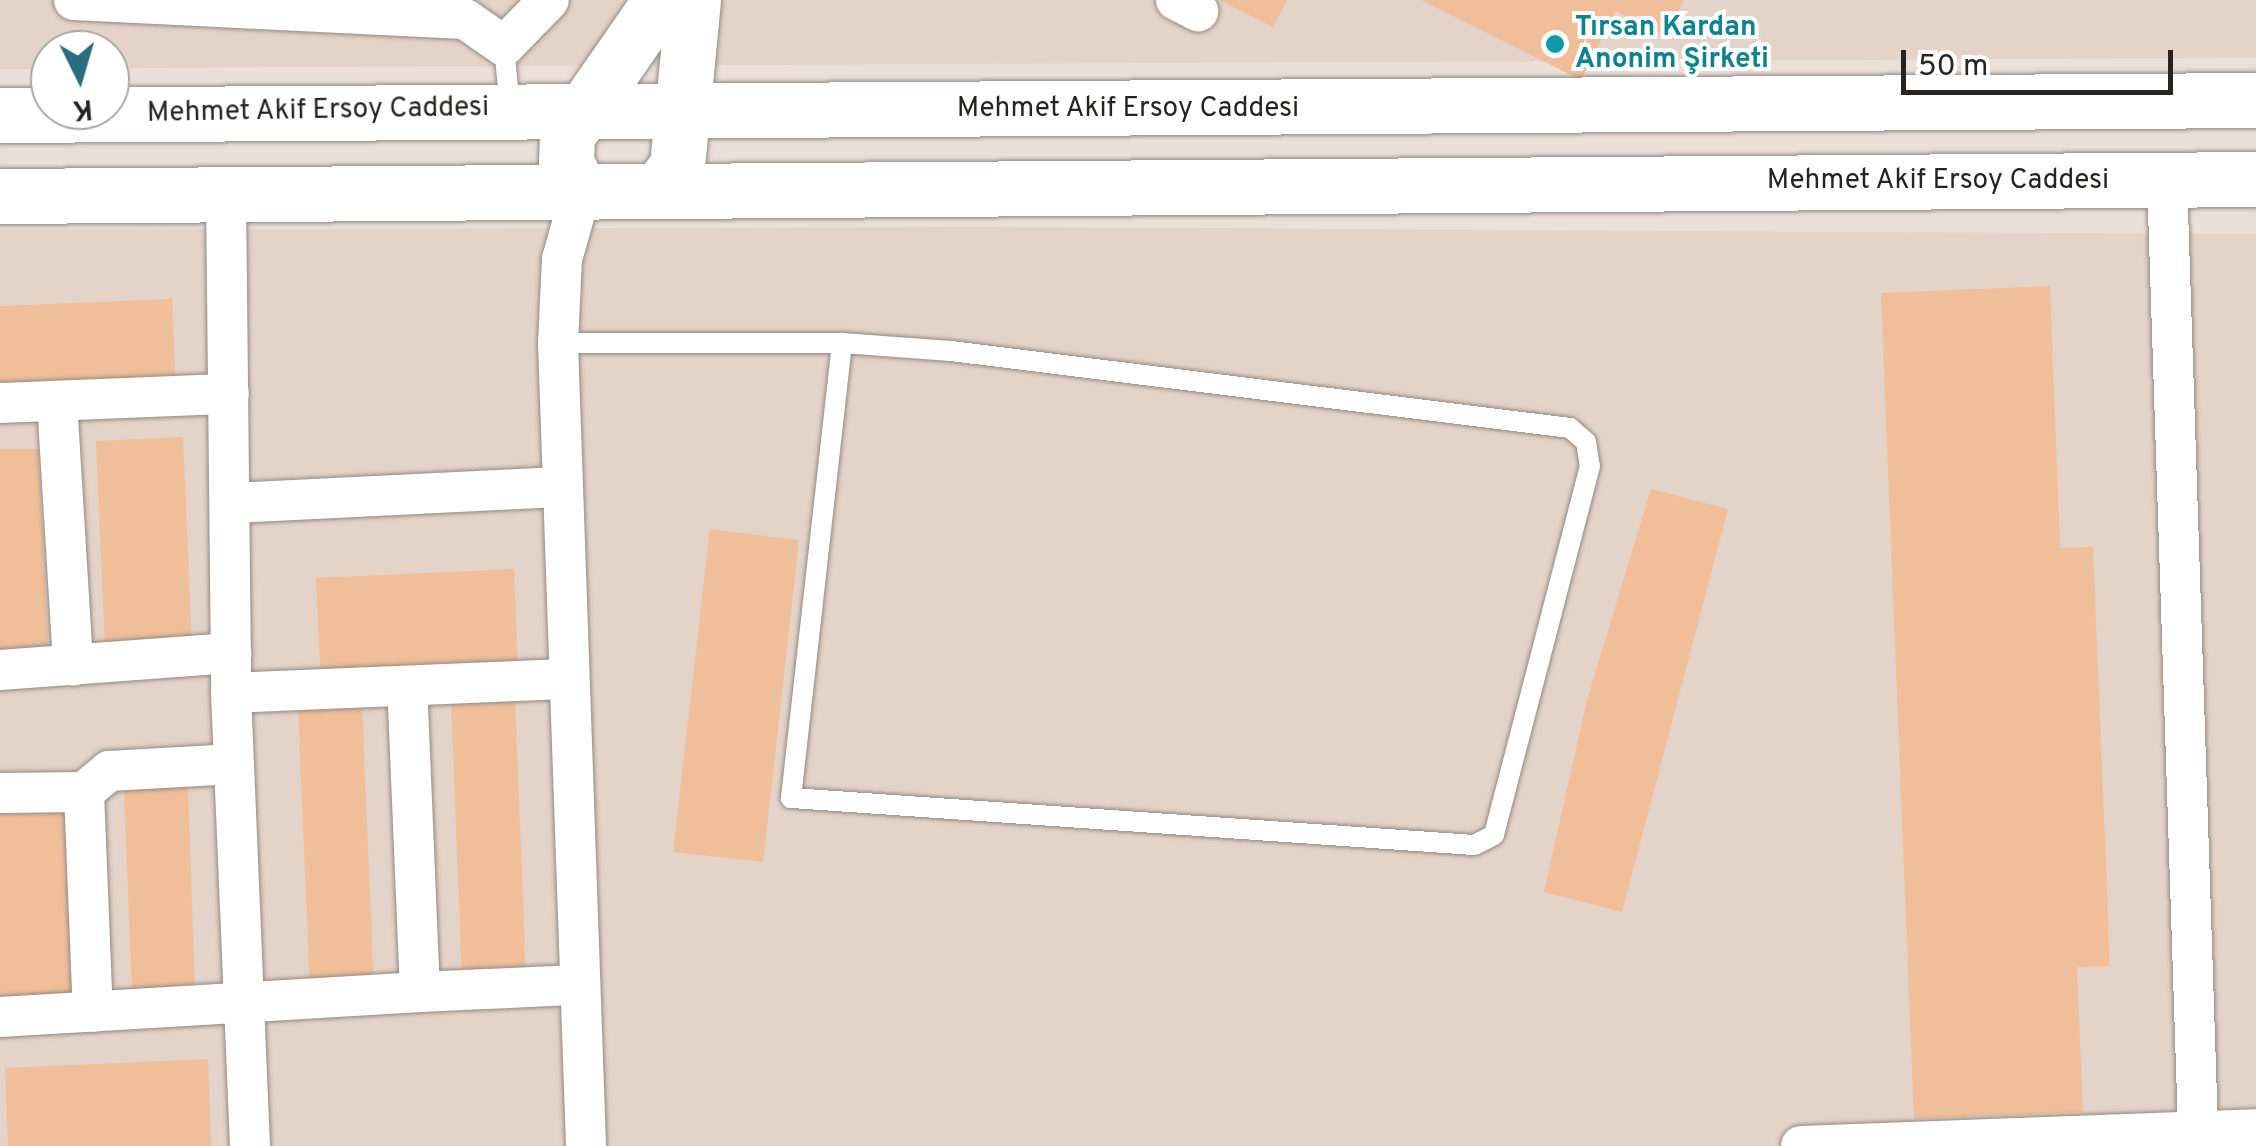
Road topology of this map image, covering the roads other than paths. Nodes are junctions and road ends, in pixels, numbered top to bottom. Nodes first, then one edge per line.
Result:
1 (74, 0) edge
2 (549, 0) edge
3 (661, 0) edge
4 (693, 0) edge
5 (504, 46) junction
6 (2256, 100) edge
7 (510, 109) junction
8 (584, 109) junction
9 (684, 109) junction
10 (0, 114) edge
11 (2256, 179) edge
12 (2167, 180) junction
13 (658, 191) junction
14 (581, 192) junction
15 (226, 194) junction
16 (0, 196) edge
17 (558, 342) junction
18 (842, 343) junction
19 (229, 394) junction
20 (56, 401) junction
21 (0, 403) edge
22 (560, 487) junction
23 (232, 502) junction
24 (231, 653) junction
25 (73, 666) junction
26 (0, 670) edge
27 (563, 679) junction
28 (407, 688) junction
29 (231, 694) junction
30 (234, 764) junction
31 (84, 792) junction
32 (0, 793) edge
33 (577, 985) junction
34 (420, 992) junction
35 (244, 1005) junction
36 (94, 1012) junction
37 (0, 1018) edge
38 (2256, 1129) edge
39 (2198, 1131) junction
40 (250, 1146) edge
41 (586, 1146) edge
42 (1801, 1146) edge
43 (1826, 1146) edge

1 - 5 street
2 - 5 street
3 - 8 main road
4 - 9 main road
5 - 7 lane
6 - 9 main road, Mehmet Akif Ersoy Caddesi
7 - 8 main road, Mehmet Akif Ersoy Caddesi
7 - 10 main road, Mehmet Akif Ersoy Caddesi
8 - 9 main road, Mehmet Akif Ersoy Caddesi
8 - 14 main road
9 - 13 main road
11 - 12 main road, Mehmet Akif Ersoy Caddesi
12 - 13 main road, Mehmet Akif Ersoy Caddesi
12 - 39 street
13 - 14 main road, Mehmet Akif Ersoy Caddesi
14 - 15 main road, Mehmet Akif Ersoy Caddesi
14 - 17 street
15 - 16 main road, Mehmet Akif Ersoy Caddesi
15 - 19 street
17 - 18 lane
17 - 22 street
18 - 18 lane
19 - 20 street
19 - 23 street
20 - 21 street
20 - 25 street
22 - 23 street
22 - 27 street
23 - 24 street
24 - 25 street
24 - 29 street
25 - 26 street
27 - 28 street
27 - 33 street
28 - 29 street
28 - 34 street
29 - 30 street
30 - 31 street
30 - 35 street
31 - 32 street
31 - 36 street
33 - 34 street
33 - 41 street
34 - 35 street
35 - 36 street
35 - 40 street
36 - 37 street
38 - 39 street
39 - 43 street
42 - 43 street

